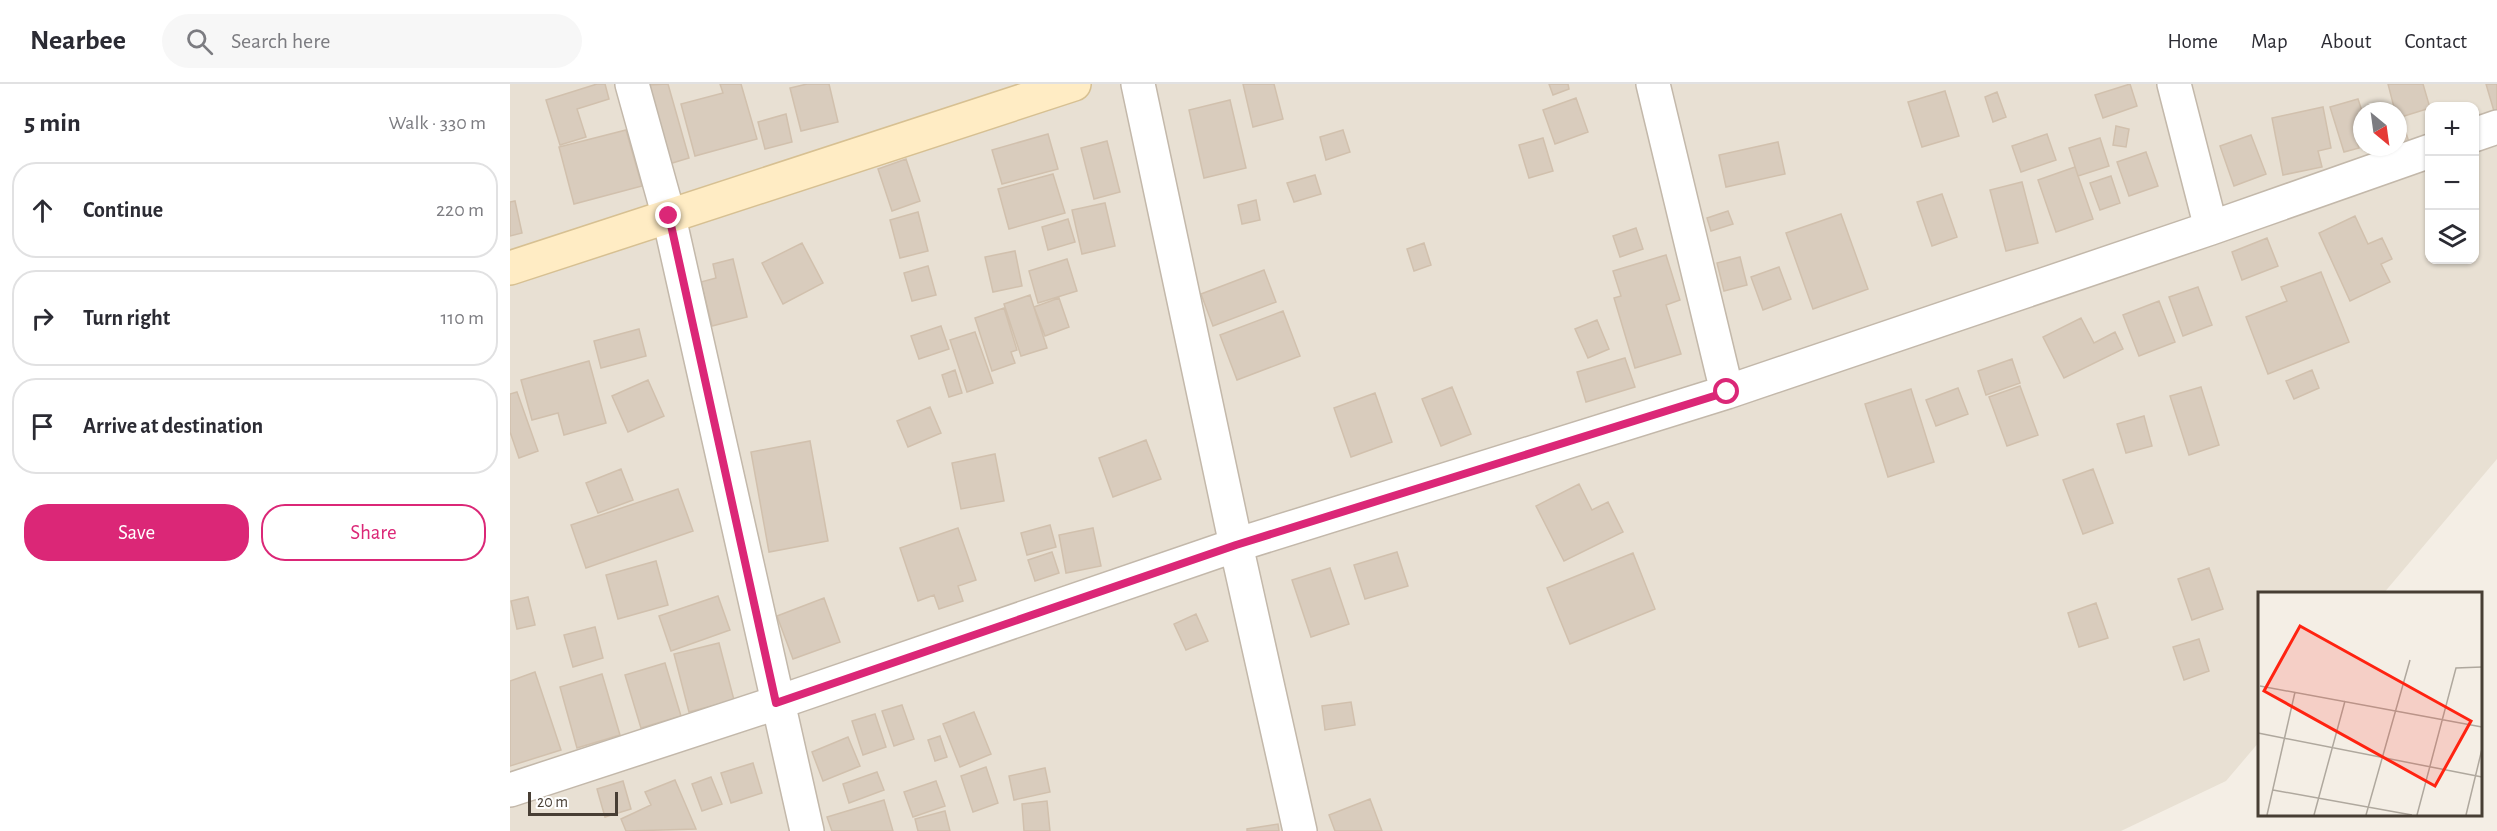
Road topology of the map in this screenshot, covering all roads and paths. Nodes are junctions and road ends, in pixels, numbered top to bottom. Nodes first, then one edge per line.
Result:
1 (632, 84) edge
2 (1074, 84) edge
3 (1138, 84) edge
4 (1653, 84) edge
5 (2174, 84) edge
6 (2497, 127) edge
7 (2479, 134) edge
8 (2425, 153) edge
9 (669, 216) junction
10 (2211, 228) junction
11 (510, 268) edge
12 (1727, 392) junction
13 (1236, 545) junction
14 (776, 703) junction
15 (510, 790) edge
16 (807, 831) edge
17 (1300, 831) edge

1 - 9 street
2 - 9 street
3 - 13 street
4 - 12 street
5 - 10 street
6 - 7 street
8 - 10 street
9 - 11 street
9 - 14 street
10 - 12 street
12 - 13 street
13 - 14 street
13 - 17 street
14 - 15 street
14 - 16 street

